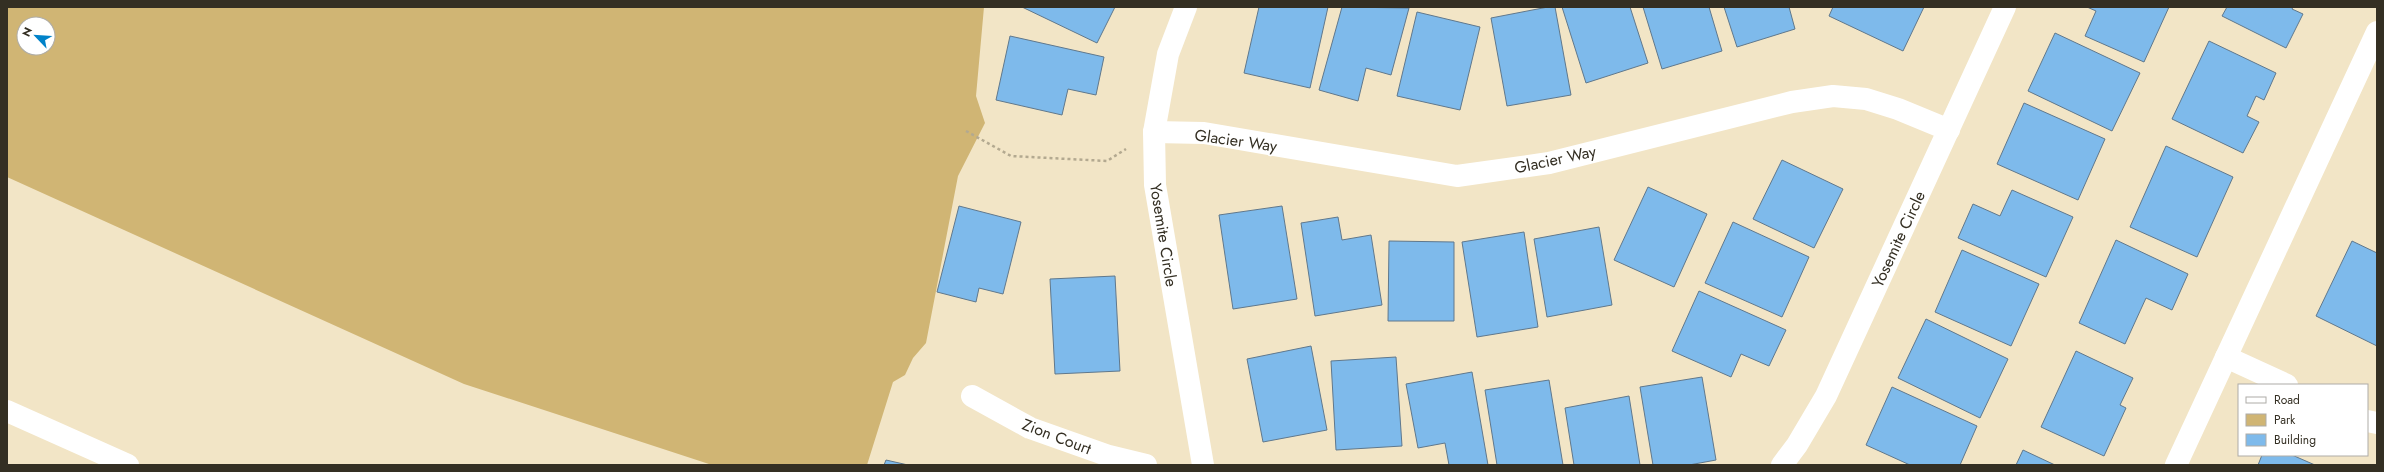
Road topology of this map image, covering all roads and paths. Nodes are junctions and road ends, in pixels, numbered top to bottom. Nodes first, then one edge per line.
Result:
1 (1186, 7) edge
2 (2005, 7) edge
3 (2377, 32) edge
4 (1948, 130) junction
5 (966, 131) dead end
6 (1154, 132) junction
7 (2226, 357) junction
8 (2285, 384) edge
9 (972, 396) dead end
10 (7, 412) edge
11 (128, 465) edge
12 (1146, 465) edge
13 (1203, 465) edge
14 (1782, 465) edge
15 (2176, 465) edge

1 - 6 street, Yosemite Circle
2 - 4 street, Yosemite Circle
3 - 7 street
4 - 6 street, Glacier Way
4 - 14 street, Yosemite Circle
5 - 6 path
6 - 13 street, Yosemite Circle
7 - 8 street
7 - 15 street
9 - 12 street, Zion Court
10 - 11 street

